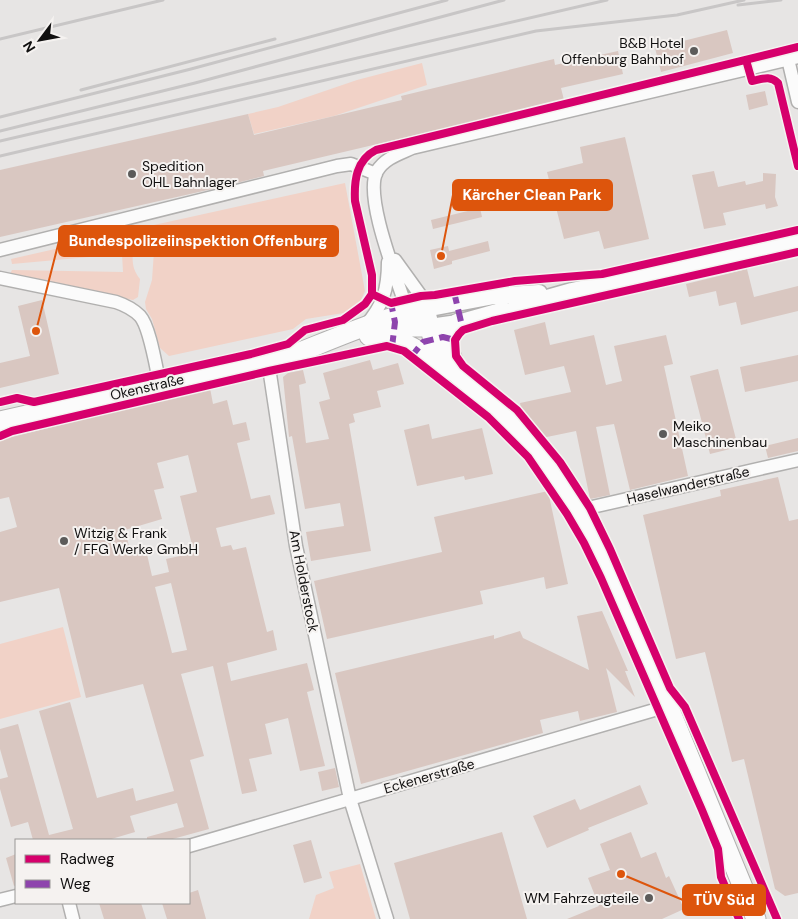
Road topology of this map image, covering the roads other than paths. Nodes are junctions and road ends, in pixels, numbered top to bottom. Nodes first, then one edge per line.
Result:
1 (793, 58) edge
2 (798, 102) edge
3 (376, 174) junction
4 (798, 242) edge
5 (0, 250) edge
6 (388, 250) junction
7 (0, 278) edge
8 (572, 291) junction
9 (419, 319) junction
10 (458, 323) junction
11 (365, 332) junction
12 (417, 350) junction
13 (268, 361) junction
14 (460, 378) junction
15 (160, 384) junction
16 (0, 421) edge
17 (798, 460) edge
18 (578, 510) junction
19 (668, 706) junction
20 (350, 799) junction
21 (190, 846) edge
22 (15, 896) edge
23 (0, 900) edge
24 (69, 904) edge
25 (73, 919) edge
26 (387, 919) edge
27 (756, 919) edge

1 - 2 street
1 - 3 street
3 - 5 street
3 - 6 street
4 - 8 main road, Okenstraße
6 - 9 street
6 - 9 street
6 - 11 street
7 - 15 street
8 - 9 main road, Okenstraße
8 - 10 main road, Okenstraße
9 - 10 main road, Okenstraße
9 - 11 main road, Okenstraße
9 - 12 main road
9 - 14 main road
10 - 14 main road
11 - 12 main road
11 - 13 main road, Okenstraße
12 - 14 main road
13 - 15 main road, Okenstraße
13 - 20 street, Am Holderstock
14 - 18 main road
15 - 16 main road, Okenstraße
17 - 18 street, Haselwanderstraße
18 - 19 main road
19 - 20 street, Eckenerstraße
19 - 27 main road
20 - 21 street, Eckenerstraße
20 - 26 street, Am Holderstock
22 - 23 street
24 - 25 street

